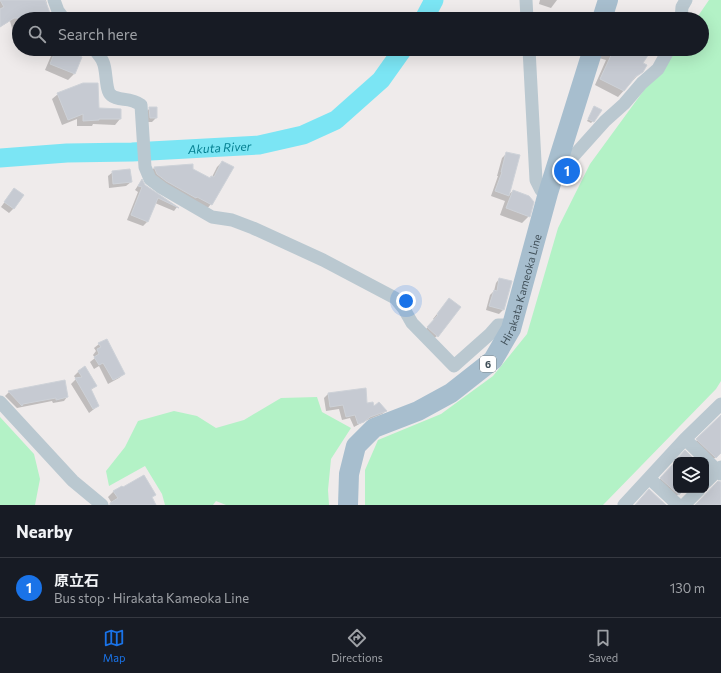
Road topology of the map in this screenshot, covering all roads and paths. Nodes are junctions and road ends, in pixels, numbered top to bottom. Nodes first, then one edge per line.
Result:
1 (54, 0) edge
2 (526, 0) edge
3 (608, 0) edge
4 (686, 0) edge
5 (59, 12) edge
6 (527, 12) edge
7 (604, 12) edge
8 (682, 12) edge
9 (99, 56) edge
10 (529, 56) edge
11 (591, 56) edge
12 (665, 56) edge
13 (558, 162) junction
14 (548, 193) junction
15 (511, 329) junction
16 (0, 402) edge
17 (721, 404) edge
18 (685, 440) junction
19 (720, 471) edge
20 (650, 478) junction
21 (709, 480) edge
22 (695, 493) edge
23 (102, 505) edge
24 (348, 505) edge
25 (624, 505) edge
26 (678, 505) edge
27 (684, 505) edge

1 - 5 street
2 - 6 street
3 - 7 main road
4 - 8 street
9 - 15 street
10 - 14 street
11 - 13 main road, Hirakata Kameoka Line / 6
12 - 13 street
13 - 14 main road, Hirakata Kameoka Line / 6
14 - 15 main road, Hirakata Kameoka Line / 6
15 - 24 main road, Hirakata Kameoka Line / 6
16 - 23 street
17 - 18 street
18 - 19 street
18 - 20 street
19 - 21 street
20 - 25 street
20 - 26 street
22 - 27 street

